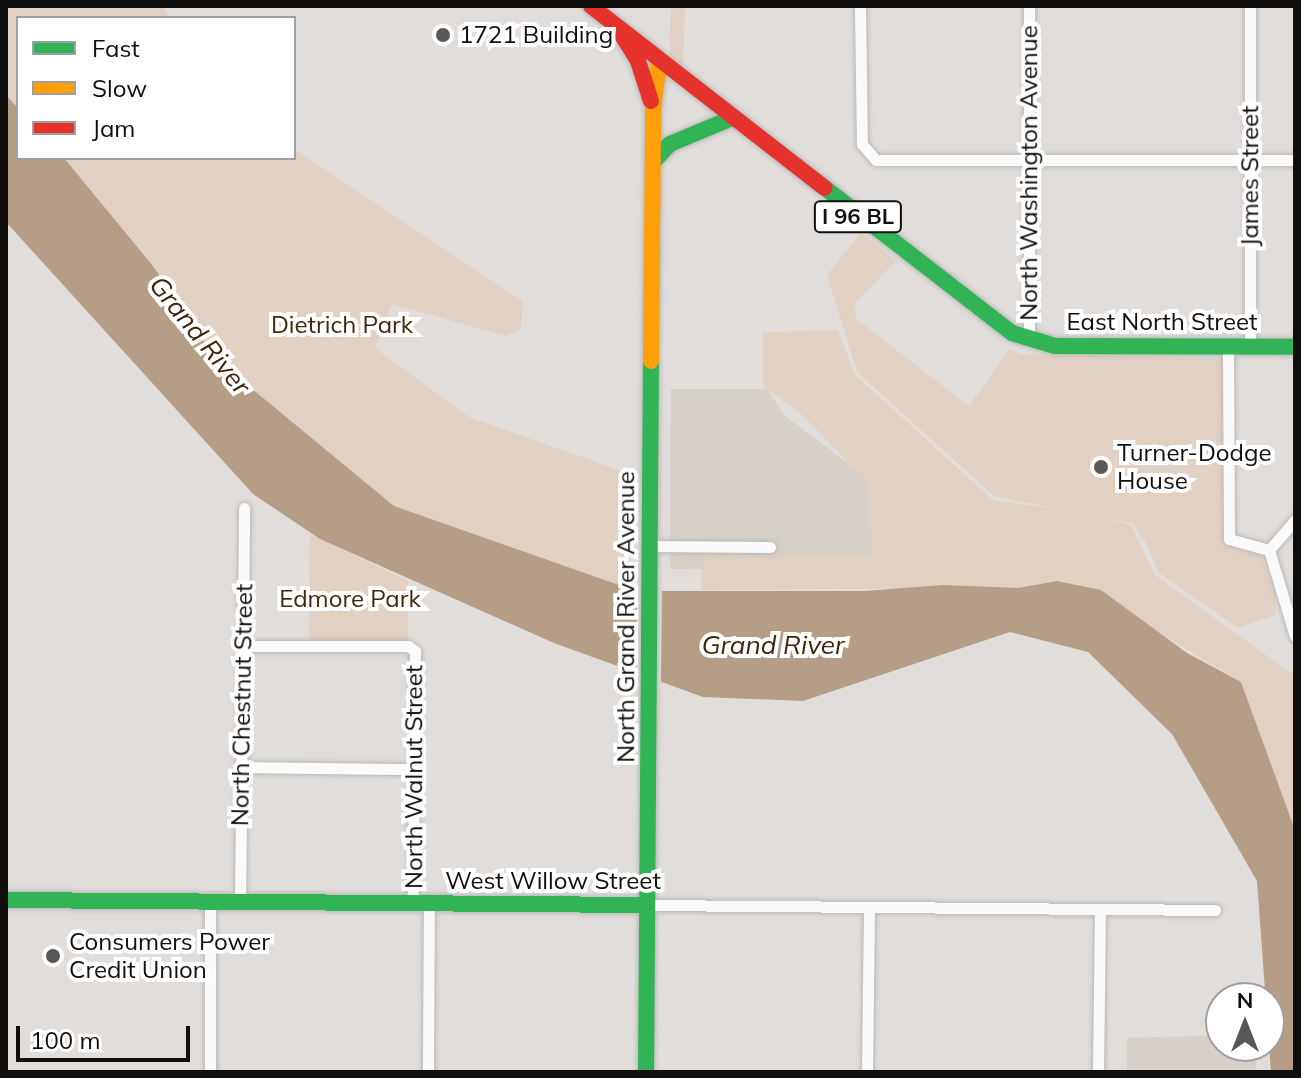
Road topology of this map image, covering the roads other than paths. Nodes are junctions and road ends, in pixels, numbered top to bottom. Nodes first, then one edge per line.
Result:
1 (591, 6) edge
2 (860, 6) edge
3 (1029, 6) edge
4 (1250, 6) edge
5 (618, 28) junction
6 (659, 62) junction
7 (653, 110) junction
8 (732, 118) junction
9 (1030, 160) junction
10 (1251, 160) junction
11 (1295, 160) edge
12 (653, 162) junction
13 (1029, 339) junction
14 (1228, 347) junction
15 (1250, 347) junction
16 (1295, 347) edge
17 (244, 508) dead end
18 (1295, 520) edge
19 (770, 547) dead end
20 (1269, 550) junction
21 (650, 554) junction
22 (1295, 636) edge
23 (243, 646) junction
24 (241, 767) junction
25 (414, 769) junction
26 (6, 900) edge
27 (210, 902) junction
28 (240, 903) junction
29 (421, 904) junction
30 (647, 905) junction
31 (869, 908) junction
32 (1100, 910) junction
33 (1215, 910) dead end
34 (210, 1072) edge
35 (428, 1072) edge
36 (646, 1072) edge
37 (867, 1072) edge
38 (1098, 1072) edge

1 - 5 street, I 96 BL
2 - 9 street
3 - 9 street, North Washington Avenue
4 - 10 street, James Street
5 - 6 street, I 96 BL
5 - 7 street
6 - 7 street, North Grand River Avenue
6 - 8 street, I 96 BL
7 - 12 street, North Grand River Avenue
8 - 12 street
8 - 13 street, I 96 BL
9 - 10 street
9 - 13 street, North Washington Avenue
10 - 11 street
10 - 15 street, James Street
12 - 21 street, North Grand River Avenue
13 - 14 street, East North Street / I 96 BL
14 - 15 street, East North Street / I 96 BL
14 - 20 street
15 - 16 street, East North Street / I 96 BL
17 - 23 street, North Chestnut Street
18 - 20 street
19 - 21 street
20 - 22 street
21 - 30 street, North Grand River Avenue
23 - 24 street, North Chestnut Street
23 - 25 street, North Walnut Street
24 - 25 street
24 - 28 street, North Chestnut Street
25 - 29 street, North Walnut Street
26 - 27 street, West Willow Street
27 - 28 street, West Willow Street
27 - 34 street
28 - 29 street, West Willow Street
29 - 30 street, West Willow Street
29 - 35 street, North Walnut Street
30 - 31 street, West Willow Street
30 - 36 street, North Grand River Avenue
31 - 32 street, West Willow Street
31 - 37 street
32 - 33 street, West Willow Street
32 - 38 street

